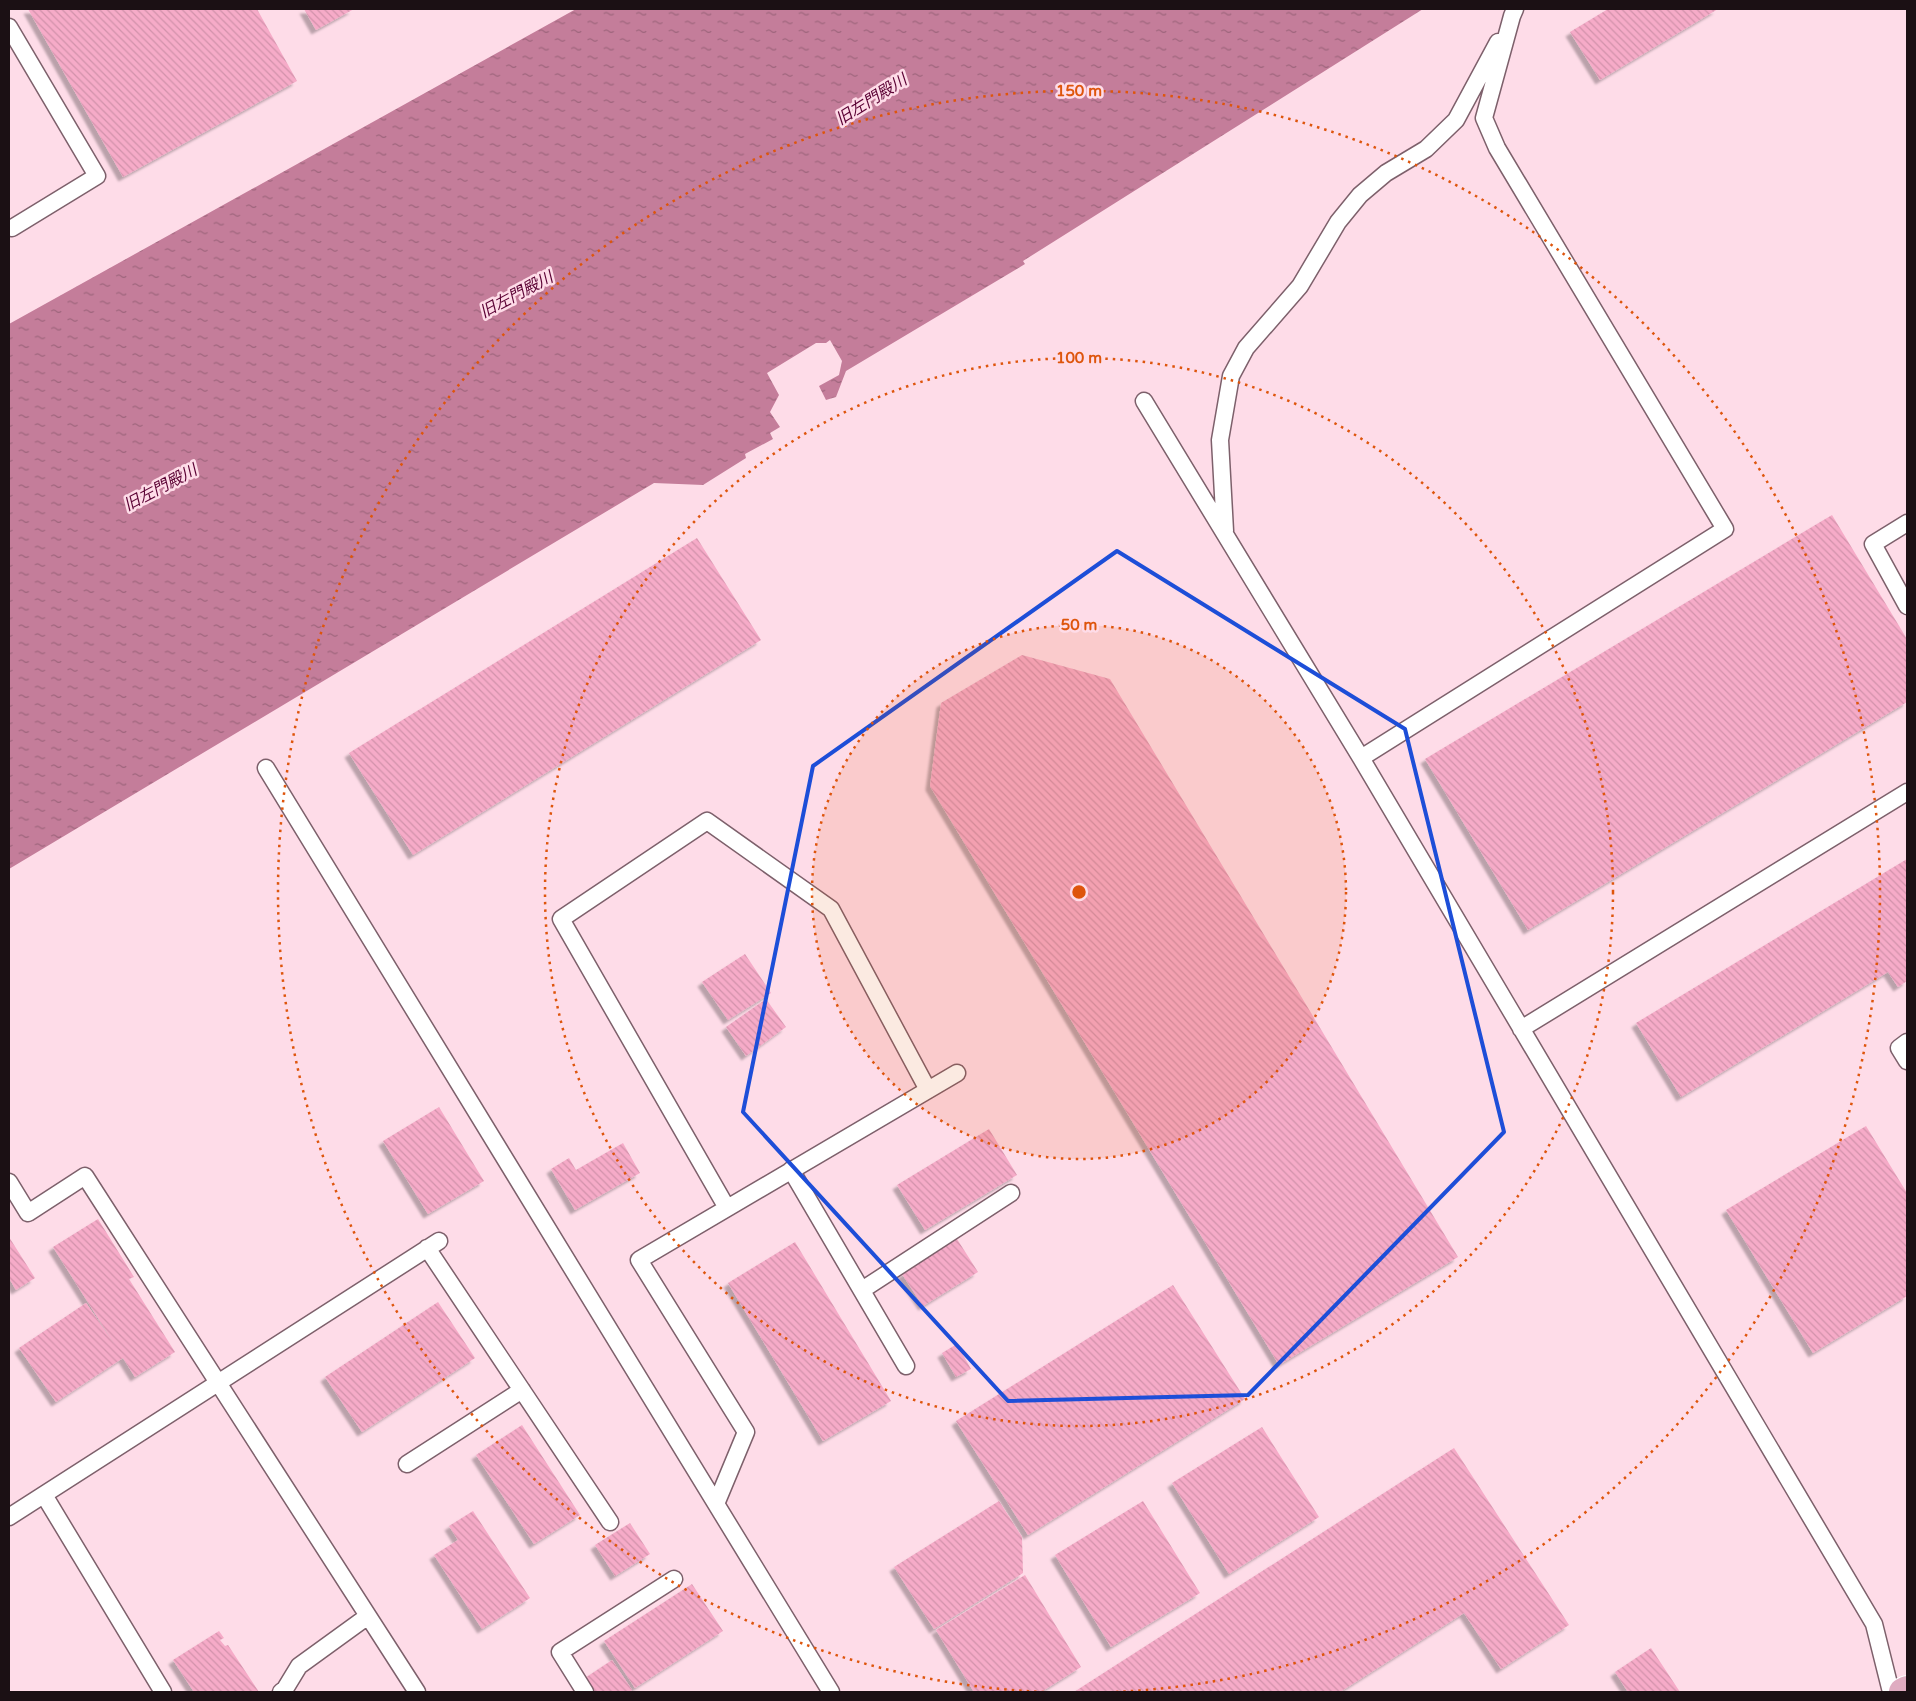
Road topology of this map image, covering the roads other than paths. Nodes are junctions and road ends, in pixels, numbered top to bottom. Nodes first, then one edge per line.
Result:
1 (1514, 12) edge
2 (9, 27) edge
3 (12, 228) dead end
4 (1144, 401) dead end
5 (1907, 523) edge
6 (1225, 534) junction
7 (1907, 606) edge
8 (1361, 758) junction
9 (266, 768) dead end
10 (1907, 792) edge
11 (1521, 1029) junction
12 (1907, 1042) edge
13 (1907, 1061) edge
14 (957, 1073) dead end
15 (928, 1090) junction
16 (791, 1170) junction
17 (9, 1182) edge
18 (1011, 1193) dead end
19 (727, 1208) junction
20 (862, 1290) junction
21 (906, 1366) dead end
22 (218, 1383) junction
23 (522, 1390) junction
24 (407, 1464) dead end
25 (44, 1495) junction
26 (716, 1504) junction
27 (9, 1517) edge
28 (610, 1522) dead end
29 (674, 1579) dead end
30 (368, 1616) junction
31 (1907, 1690) edge
32 (162, 1692) edge
33 (280, 1692) edge
34 (417, 1692) edge
35 (585, 1692) edge
36 (831, 1692) edge
37 (1891, 1692) edge
38 (1903, 1692) edge

1 - 6 lane
1 - 8 lane
2 - 3 lane
4 - 6 lane
5 - 7 lane
6 - 8 lane
8 - 11 lane
9 - 26 lane
10 - 11 lane
11 - 37 lane
12 - 13 lane
14 - 15 lane
15 - 16 lane
15 - 19 lane
16 - 19 lane
16 - 20 lane
17 - 22 lane
18 - 20 lane
19 - 26 lane
20 - 21 lane
22 - 23 lane
22 - 25 lane
22 - 30 lane
23 - 24 lane
23 - 28 lane
25 - 27 lane
25 - 32 lane
26 - 36 lane
29 - 35 lane
30 - 33 lane
30 - 34 lane
31 - 38 main road

